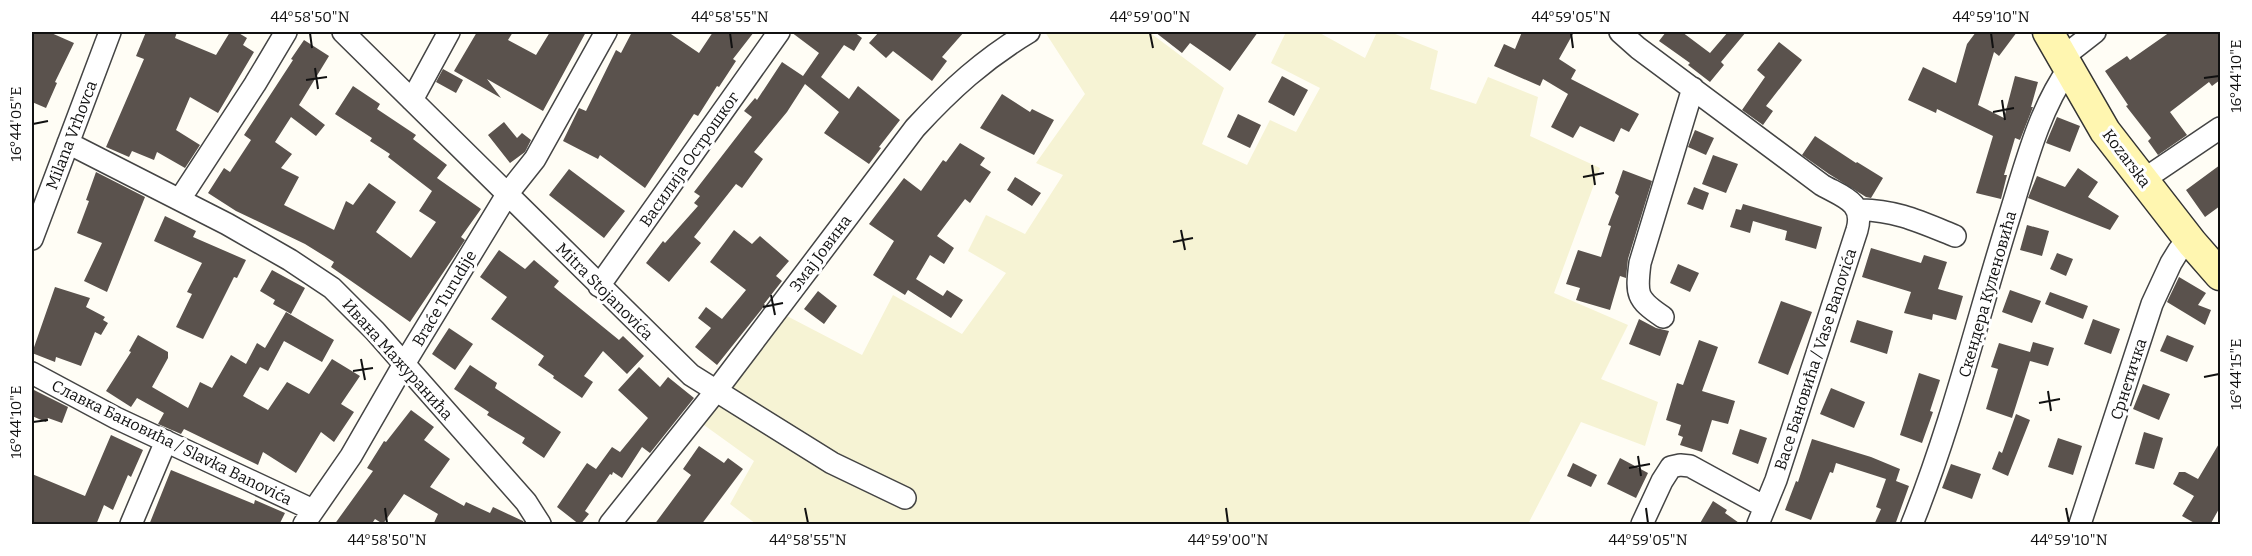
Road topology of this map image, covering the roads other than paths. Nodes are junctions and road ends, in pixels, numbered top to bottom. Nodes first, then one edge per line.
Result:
1 (110, 32) edge
2 (286, 32) edge
3 (343, 32) edge
4 (448, 32) edge
5 (606, 32) edge
6 (779, 32) edge
7 (1029, 32) edge
8 (1620, 32) edge
9 (2095, 32) edge
10 (2060, 52) edge
11 (1692, 88) junction
12 (412, 100) junction
13 (2220, 128) edge
14 (68, 143) junction
15 (2143, 180) junction
16 (508, 193) junction
17 (180, 199) junction
18 (1858, 210) junction
19 (1955, 236) dead end
20 (32, 239) edge
21 (2192, 243) junction
22 (2220, 275) edge
23 (599, 286) junction
24 (1663, 317) dead end
25 (404, 364) junction
26 (32, 373) edge
27 (716, 391) junction
28 (166, 441) junction
29 (906, 498) dead end
30 (1762, 516) edge
31 (308, 517) edge
32 (131, 525) edge
33 (540, 525) edge
34 (610, 525) edge
35 (1642, 525) edge
36 (1912, 525) edge
37 (2080, 525) edge

1 - 14 street, Milana Vrhovca
2 - 17 street
3 - 12 street, Mitra Stojanovića
4 - 12 street
5 - 16 street, Braće Turudije
6 - 23 street, Василија Острошког
7 - 27 street, Змај Јовина
8 - 11 street
9 - 10 street
10 - 15 street, Kozarska
10 - 36 street, Скендера Куленовића
11 - 18 street
11 - 24 street
12 - 16 street, Mitra Stojanovića
13 - 15 street
14 - 17 street, Ивана Мажуранића
14 - 20 street, Milana Vrhovca
15 - 21 street, Kozarska
16 - 23 street, Mitra Stojanovića
16 - 25 street, Braće Turudije
17 - 25 street, Ивана Мажуранића
18 - 19 street
18 - 30 street, Васе Бановића / Vase Banovića
21 - 22 street, Kozarska
21 - 37 street, Срнетичка
23 - 27 street, Mitra Stojanovića
25 - 31 street, Braće Turudije
25 - 33 street, Ивана Мажуранића
26 - 28 street, Славка Бановића / Slavka Banovića
27 - 29 street, Mitra Stojanovića
27 - 34 street, Змај Јовина
28 - 31 street, Славка Бановића / Slavka Banovića
28 - 32 street
30 - 35 street, Васе Бановића / Vase Banovića

